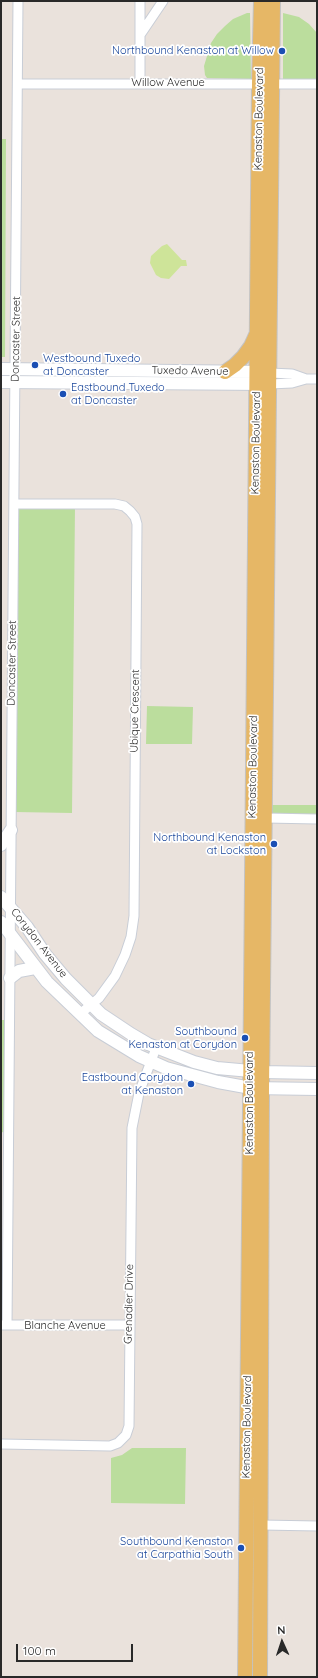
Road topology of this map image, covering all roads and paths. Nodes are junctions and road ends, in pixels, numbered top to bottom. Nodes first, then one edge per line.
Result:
1 (18, 1) edge
2 (140, 1) edge
3 (163, 1) edge
4 (261, 1) edge
5 (273, 1) edge
6 (140, 36) junction
7 (140, 83) junction
8 (266, 83) junction
9 (18, 84) junction
10 (317, 84) edge
11 (257, 332) junction
12 (1, 369) edge
13 (15, 369) junction
14 (225, 372) junction
15 (264, 378) junction
16 (317, 379) edge
17 (1, 382) edge
18 (15, 382) junction
19 (14, 504) junction
20 (266, 818) junction
21 (317, 819) edge
22 (11, 830) junction
23 (1, 845) edge
24 (1, 898) edge
25 (11, 907) junction
26 (1, 922) edge
27 (11, 936) junction
28 (40, 947) junction
29 (27, 957) junction
30 (35, 968) junction
31 (10, 978) junction
32 (92, 1005) junction
33 (80, 1014) junction
34 (156, 1048) junction
35 (150, 1062) junction
36 (256, 1072) junction
37 (317, 1073) edge
38 (256, 1088) junction
39 (317, 1088) edge
40 (5, 1198) edge
41 (4, 1325) edge
42 (129, 1325) junction
43 (1, 1444) edge
44 (262, 1525) junction
45 (317, 1526) edge
46 (245, 1677) edge
47 (260, 1677) edge

1 - 9 street, Doncaster Street
2 - 6 street
3 - 6 street
4 - 8 main road, Kenaston Boulevard
5 - 8 main road, Kenaston Boulevard
6 - 7 street
7 - 8 street, Willow Avenue
7 - 9 street, Willow Avenue
8 - 10 street, Willow Avenue
8 - 11 main road, Kenaston Boulevard
8 - 15 main road, Kenaston Boulevard
9 - 13 street, Doncaster Street
11 - 14 main road
11 - 15 main road, Kenaston Boulevard
12 - 13 main road, Tuxedo Avenue
13 - 14 main road, Tuxedo Avenue
13 - 18 street, Doncaster Street
14 - 15 main road, Tuxedo Avenue
15 - 16 street, Tuxedo Avenue
15 - 18 main road, Tuxedo Avenue
15 - 20 main road, Kenaston Boulevard
15 - 36 main road, Kenaston Boulevard
17 - 18 main road, Tuxedo Avenue
18 - 19 street, Doncaster Street
19 - 22 street, Doncaster Street
19 - 32 street, Ubique Crescent
20 - 21 street
20 - 36 main road, Kenaston Boulevard
22 - 23 main road
22 - 25 street, Doncaster Street
24 - 25 main road, Corydon Avenue
25 - 27 street, Doncaster Street
25 - 28 main road, Corydon Avenue
26 - 27 main road, Corydon Avenue
27 - 29 main road, Corydon Avenue
27 - 31 street, Doncaster Street
28 - 29 main road
28 - 32 main road, Corydon Avenue
29 - 30 main road, Corydon Avenue
30 - 31 main road
30 - 33 main road, Corydon Avenue
31 - 40 street, Doncaster Street
32 - 33 street, Ubique Crescent
32 - 34 main road, Corydon Avenue
33 - 35 main road, Corydon Avenue
34 - 35 street, Grenadier Drive
34 - 36 main road, Corydon Avenue
35 - 38 main road, Corydon Avenue
35 - 42 street, Grenadier Drive
36 - 37 main road, Corydon Avenue
36 - 38 main road, Kenaston Boulevard
38 - 39 main road, Corydon Avenue
38 - 44 main road, Kenaston Boulevard
38 - 46 main road, Kenaston Boulevard
40 - 41 street, Doncaster Street
41 - 42 street, Blanche Avenue
42 - 43 street, Grenadier Drive
44 - 45 street
44 - 47 main road, Kenaston Boulevard

